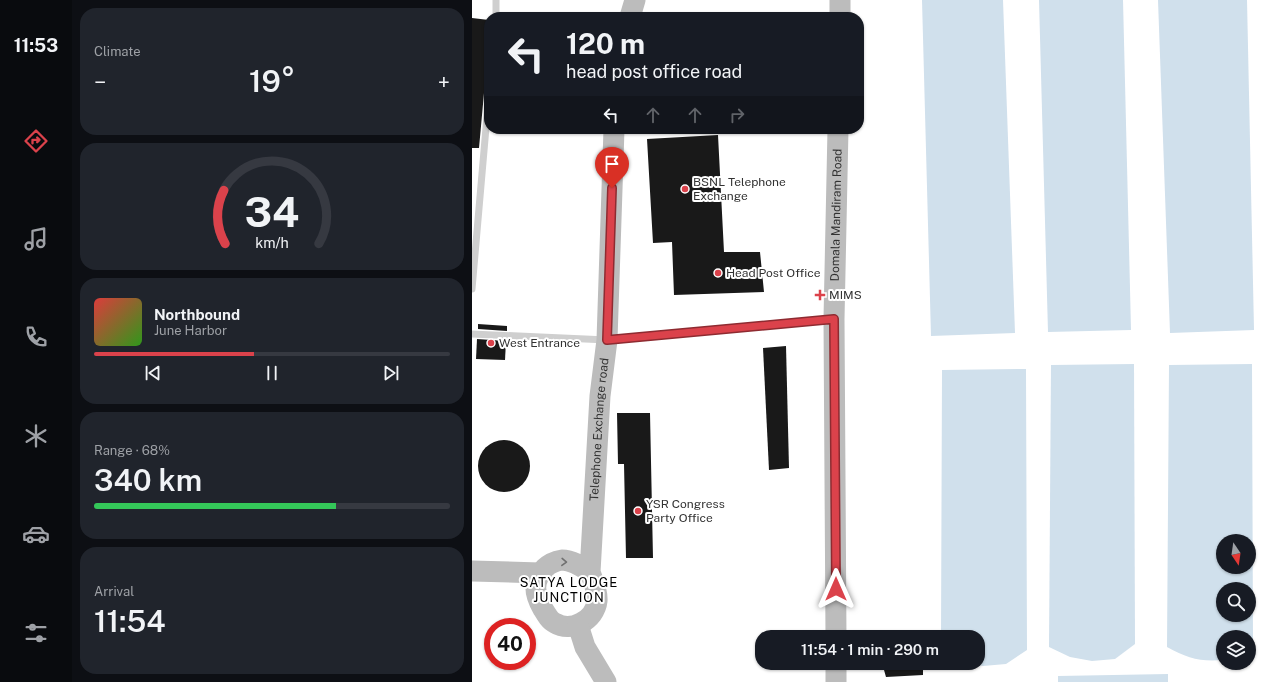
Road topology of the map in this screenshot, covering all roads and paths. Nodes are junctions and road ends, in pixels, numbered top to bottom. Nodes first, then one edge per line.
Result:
1 (496, 0) edge
2 (635, 0) edge
3 (840, 0) edge
4 (496, 12) edge
5 (631, 12) edge
6 (840, 12) edge
7 (485, 134) edge
8 (614, 134) edge
9 (838, 134) edge
10 (472, 289) edge
11 (834, 319) junction
12 (472, 334) edge
13 (607, 340) junction
14 (472, 571) edge
15 (590, 572) junction
16 (540, 573) junction
17 (578, 625) junction
18 (836, 630) edge
19 (836, 670) edge
20 (606, 682) edge
21 (836, 682) edge

1 - 4 lane
2 - 5 street
3 - 6 street
7 - 10 lane
8 - 13 street, Telephone Exchange road
9 - 11 street, Domala Mandiram Road
11 - 13 lane
11 - 18 street, Domala Mandiram Road
12 - 13 lane
13 - 15 street, Telephone Exchange road
14 - 16 street
16 -> 15 street
15 - 17 street, Telephone Exchange road
16 - 17 street
17 - 20 street
19 - 21 street

